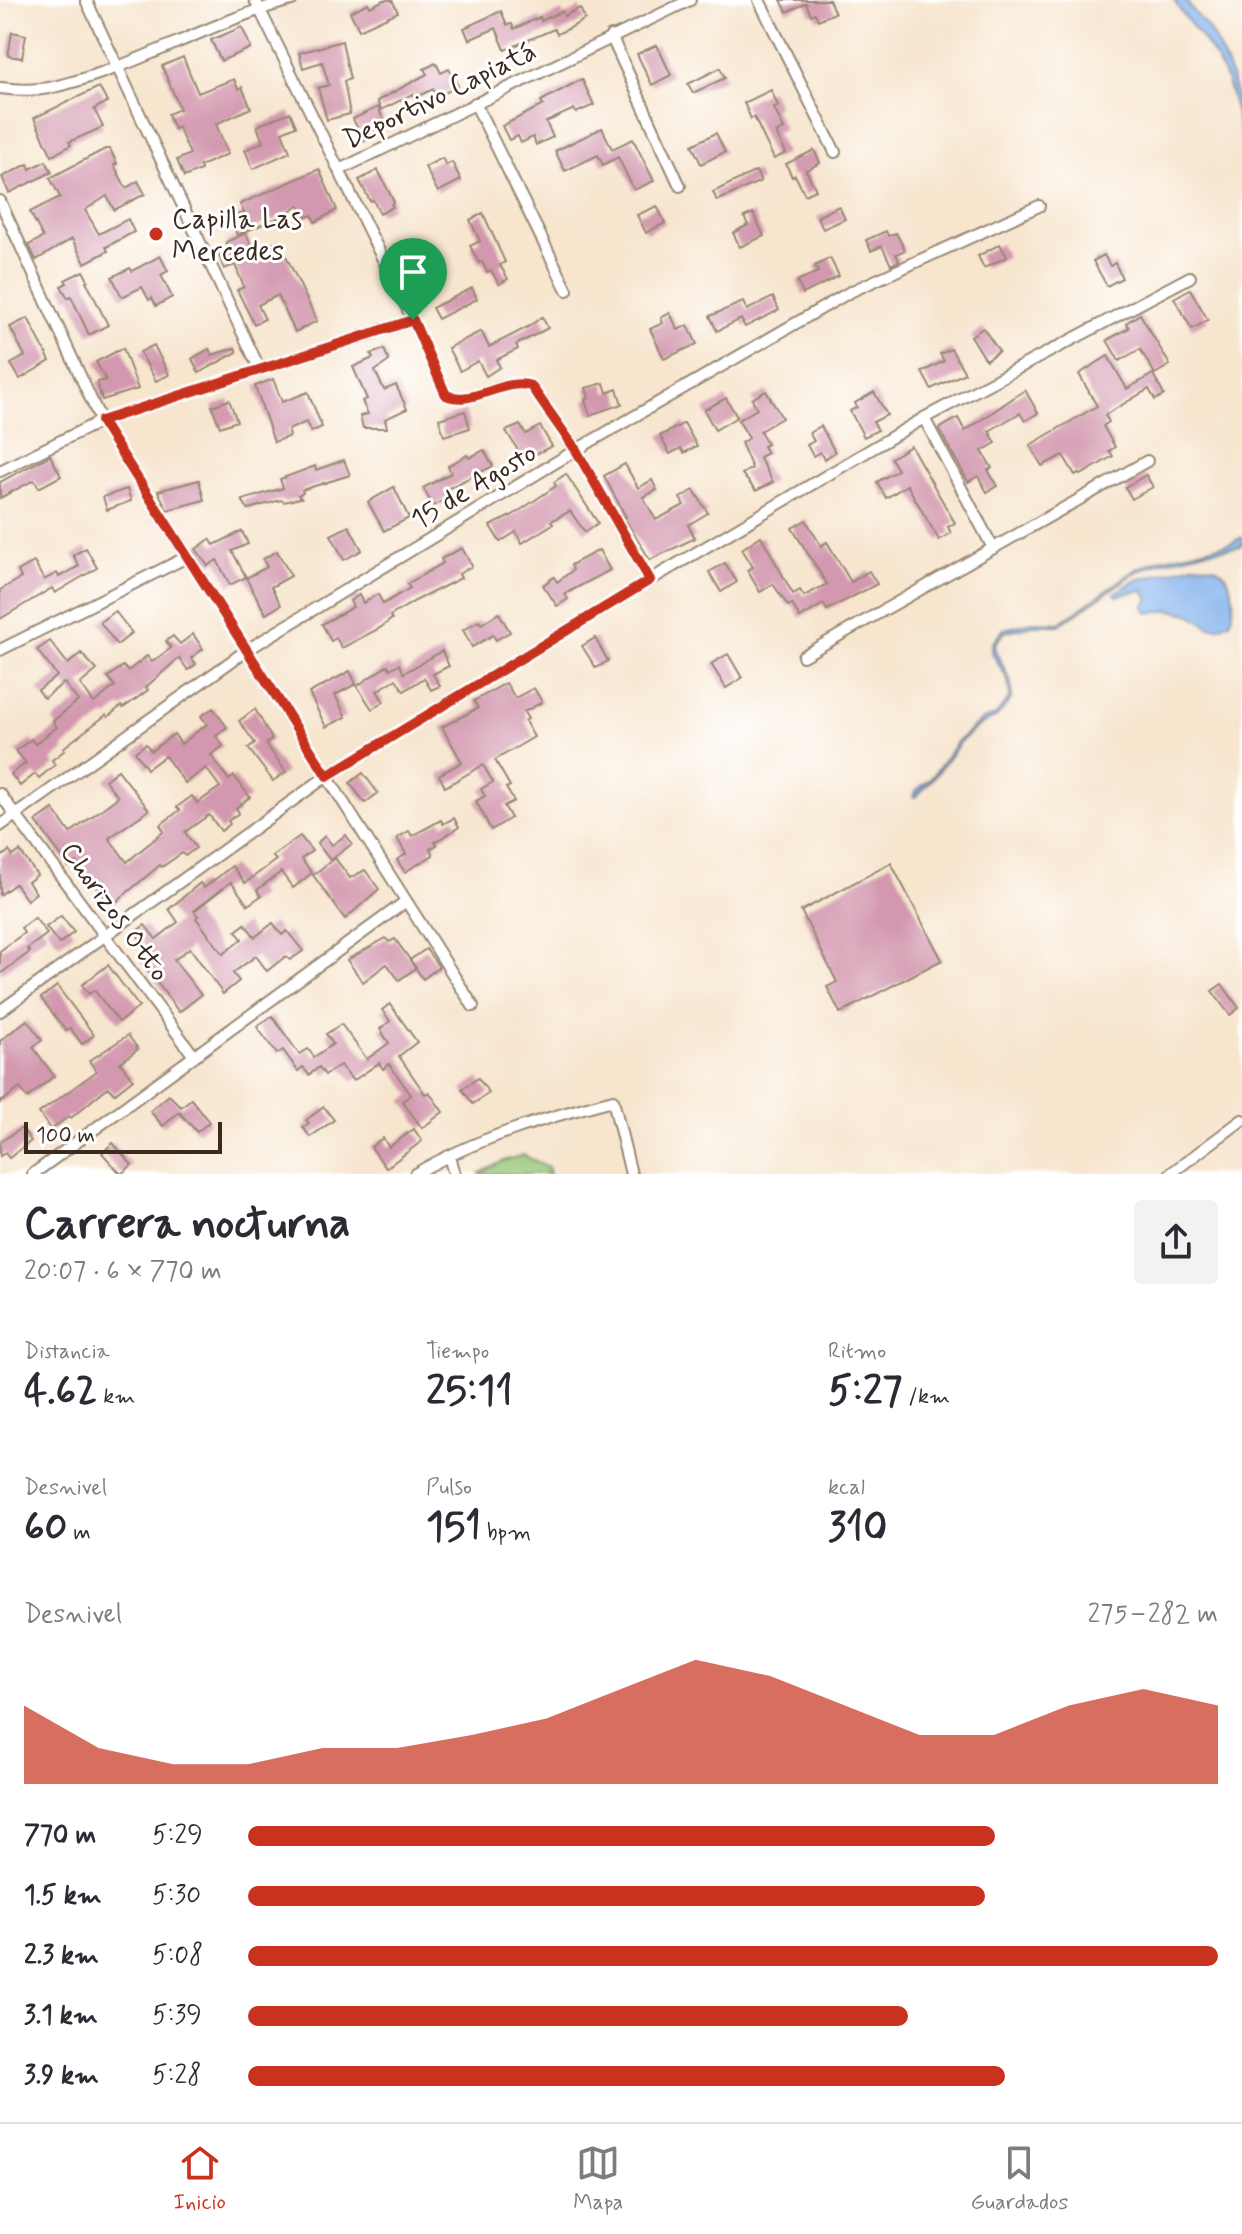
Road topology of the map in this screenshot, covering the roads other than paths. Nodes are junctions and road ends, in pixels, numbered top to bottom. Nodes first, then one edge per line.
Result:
1 (86, 0) edge
2 (292, 0) edge
3 (690, 0) edge
4 (759, 0) edge
5 (257, 4) edge
6 (611, 36) junction
7 (117, 66) junction
8 (0, 88) edge
9 (475, 103) junction
10 (835, 152) dead end
11 (339, 170) junction
12 (680, 186) dead end
13 (0, 201) edge
14 (1039, 206) dead end
15 (1190, 277) dead end
16 (567, 290) dead end
17 (413, 320) junction
18 (260, 370) junction
19 (924, 418) junction
20 (101, 421) junction
21 (576, 450) junction
22 (1147, 461) dead end
23 (0, 471) edge
24 (993, 548) junction
25 (189, 556) junction
26 (650, 580) junction
27 (0, 650) edge
28 (247, 650) junction
29 (803, 656) dead end
30 (327, 776) junction
31 (0, 794) edge
32 (16, 815) junction
33 (0, 826) edge
34 (405, 902) junction
35 (104, 938) junction
36 (473, 1006) dead end
37 (0, 1011) edge
38 (194, 1056) junction
39 (1242, 1120) edge
40 (449, 1156) junction
41 (33, 1174) edge
42 (415, 1174) edge
43 (454, 1174) edge
44 (631, 1174) edge
45 (1170, 1174) edge

1 - 7 street
2 - 5 street
3 - 6 street, Deportivo Capiatá
4 - 10 street
5 - 7 street
5 - 11 street
6 - 9 street, Deportivo Capiatá
6 - 12 street
7 - 8 street
7 - 18 street
9 - 11 street, Deportivo Capiatá
9 - 16 street
11 - 17 street
13 - 20 street
14 - 21 street, 15 de Agosto
15 - 19 street
17 - 18 street
17 - 21 street
18 - 20 street
19 - 24 street
19 - 26 street
20 - 23 street
20 - 25 street
21 - 26 street
21 - 28 street, 15 de Agosto
22 - 24 street
24 - 29 street
25 - 27 street
25 - 28 street
26 - 30 street
28 - 30 street
28 - 32 street, 15 de Agosto
30 - 34 street
30 - 35 street
31 - 32 street, Chorizos Otto
32 - 33 street, 15 de Agosto
32 - 35 street, Chorizos Otto
34 - 36 street
34 - 38 street
35 - 37 street
35 - 38 street, Chorizos Otto
38 - 41 street
39 - 45 street
40 - 42 street
40 - 43 street
40 - 44 street

